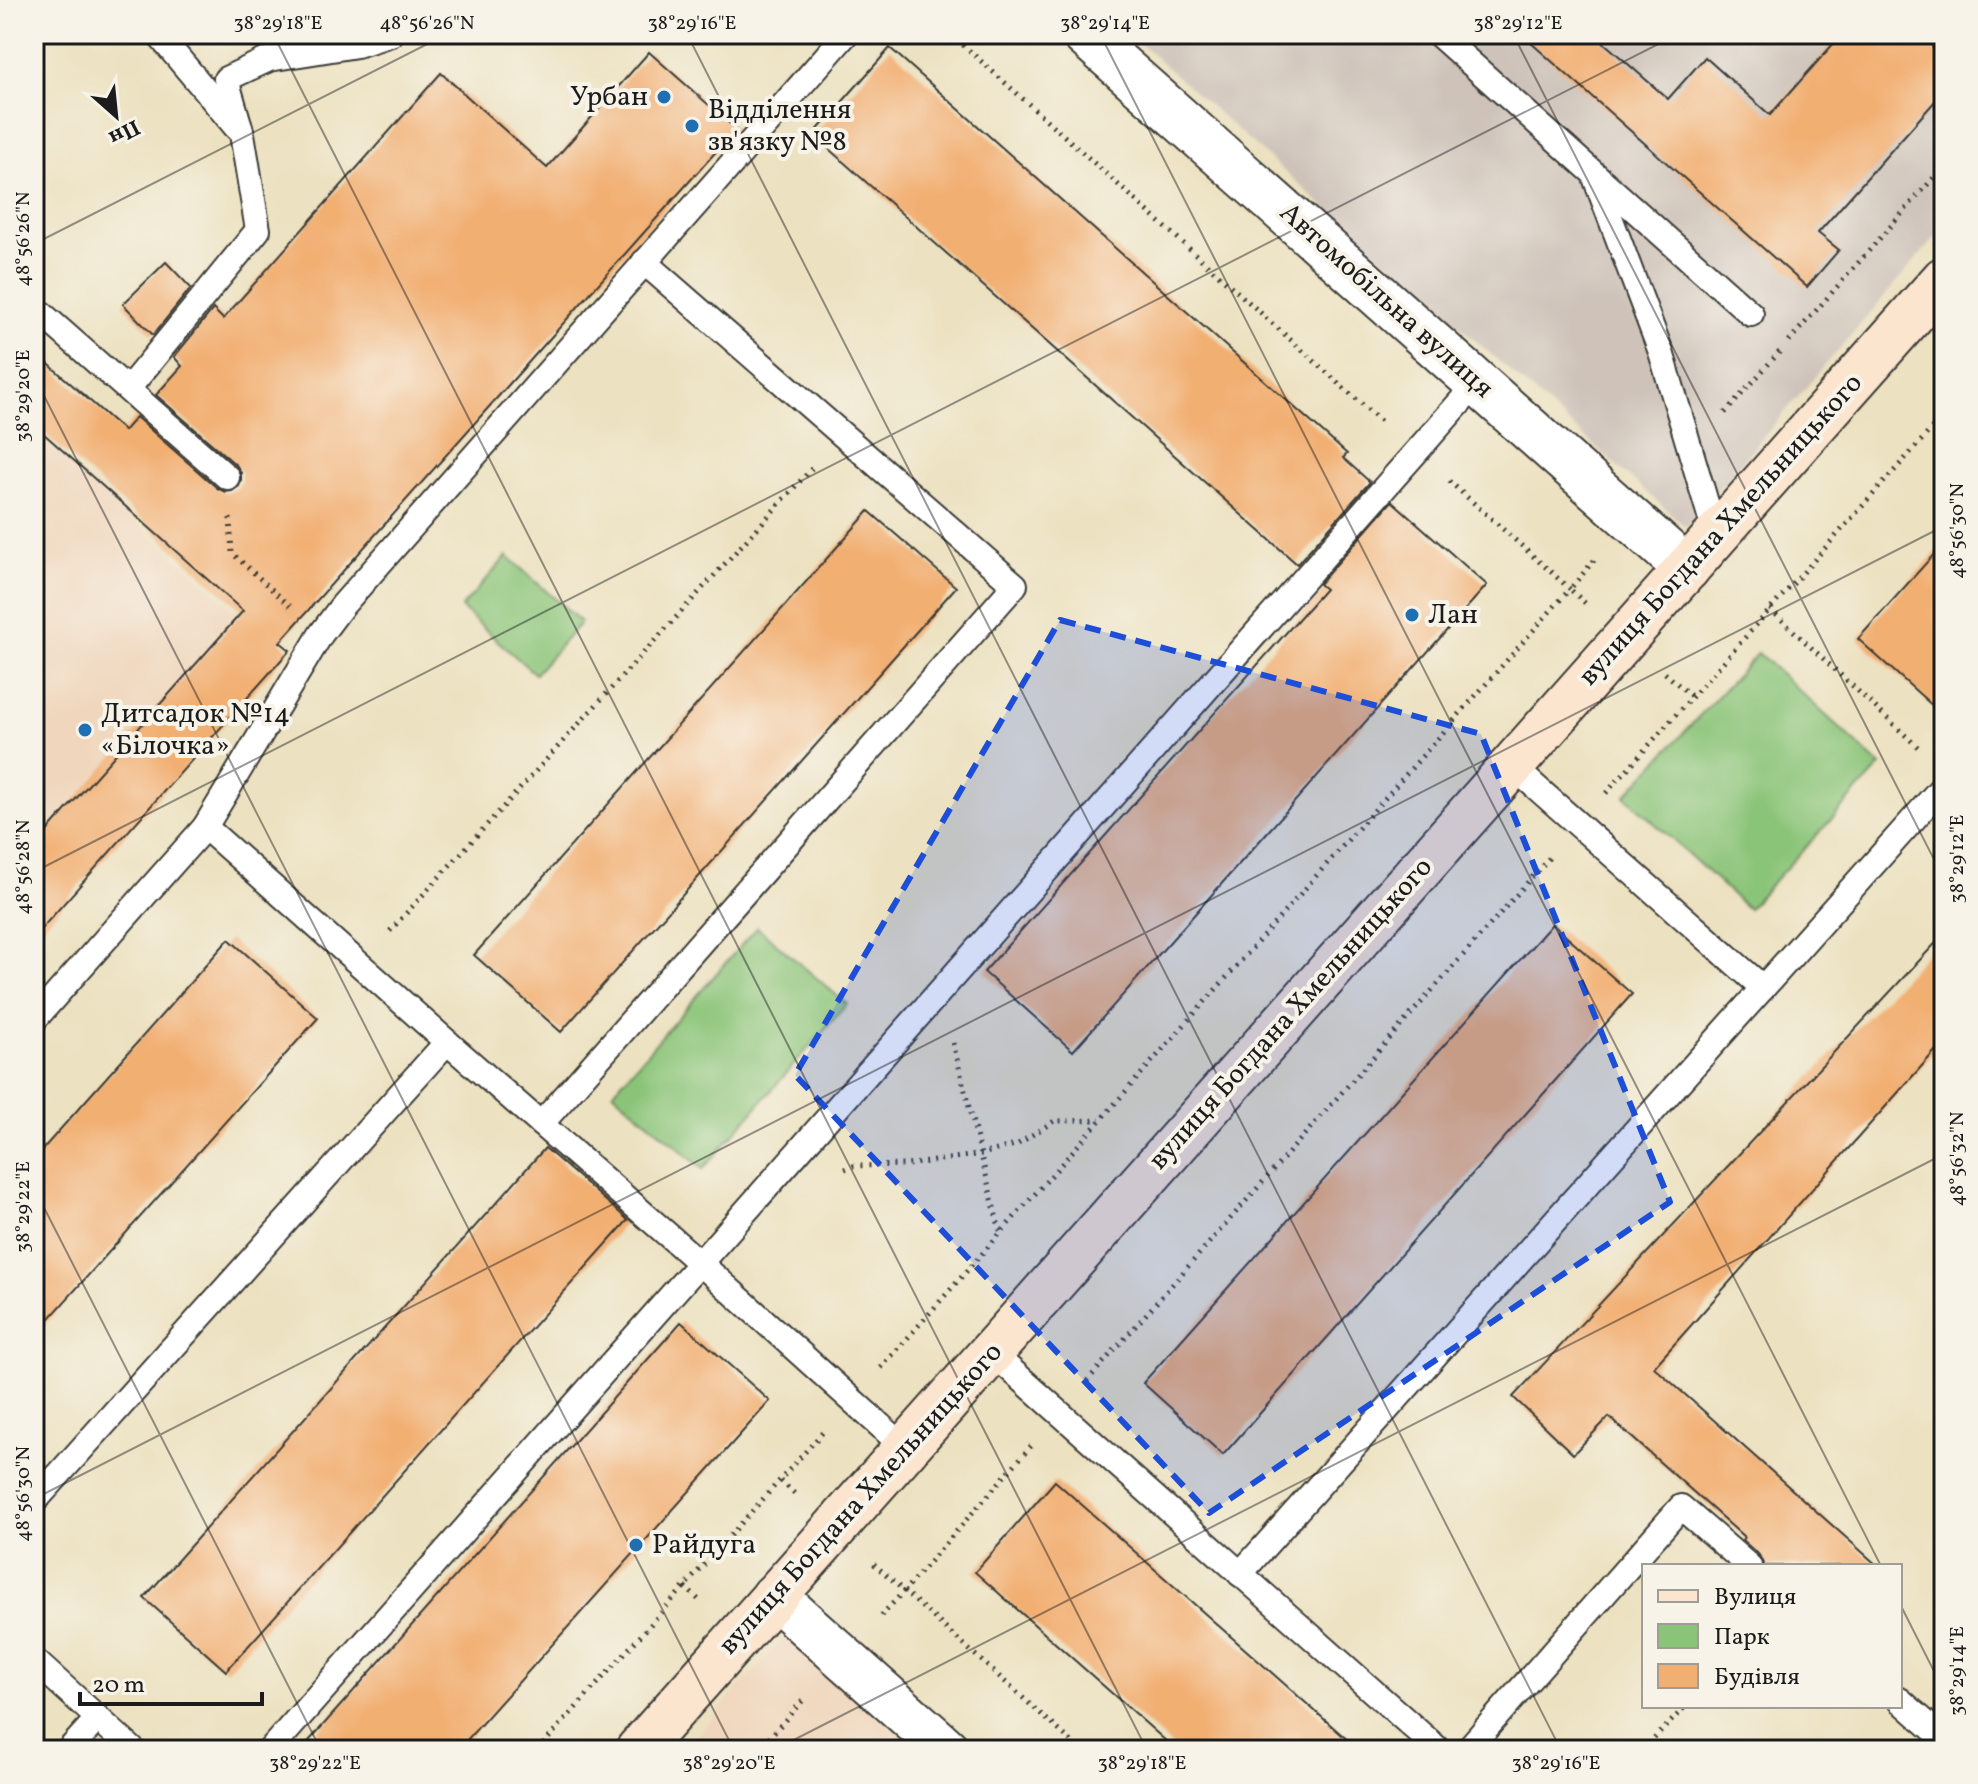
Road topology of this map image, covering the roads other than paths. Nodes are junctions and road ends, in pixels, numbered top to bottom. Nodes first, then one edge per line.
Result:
1 (158, 34) edge
2 (391, 34) edge
3 (846, 34) edge
4 (1084, 34) edge
5 (1438, 34) edge
6 (242, 134) junction
7 (1594, 174) junction
8 (644, 262) junction
9 (1944, 279) edge
10 (34, 307) edge
11 (1751, 314) dead end
12 (1477, 383) junction
13 (128, 389) junction
14 (227, 477) road end
15 (1716, 536) junction
16 (1687, 569) junction
17 (1512, 766) junction
18 (1944, 785) edge
19 (205, 827) junction
20 (1763, 988) junction
21 (34, 1020) edge
22 (447, 1042) junction
23 (541, 1124) junction
24 (700, 1263) junction
25 (991, 1352) junction
26 (905, 1448) junction
27 (34, 1502) edge
28 (1747, 1564) edge
29 (1240, 1574) junction
30 (774, 1596) junction
31 (34, 1660) edge
32 (1902, 1702) edge
33 (98, 1718) junction
34 (1944, 1739) edge
35 (69, 1750) edge
36 (133, 1750) edge
37 (270, 1750) edge
38 (638, 1750) edge
39 (947, 1750) edge
40 (1439, 1750) edge
41 (1467, 1750) edge

1 - 6 lane
2 - 6 lane
3 - 8 lane
4 - 12 street, Автомобільна вулиця
5 - 7 lane
6 - 13 lane
7 - 11 lane
7 - 15 lane
8 - 19 lane
8 - 23 lane
9 - 15 street, вулиця Богдана Хмельницького
10 - 13 lane
12 - 16 street, Автомобільна вулиця
12 - 24 lane
13 - 14 lane
15 - 16 street, вулиця Богдана Хмельницького
16 - 17 street, вулиця Богдана Хмельницького
17 - 20 lane
17 - 25 street, вулиця Богдана Хмельницького
18 - 20 lane
19 - 21 lane
19 - 22 lane
20 - 29 lane
22 - 23 lane
22 - 27 lane
23 - 24 lane
24 - 26 lane
24 - 37 lane
25 - 26 street, вулиця Богдана Хмельницького
25 - 29 lane
26 - 30 street, вулиця Богдана Хмельницького
28 - 41 lane
29 - 40 lane
30 - 38 street, вулиця Богдана Хмельницького
30 - 39 street
31 - 33 lane
32 - 34 lane
33 - 35 lane
33 - 36 lane

